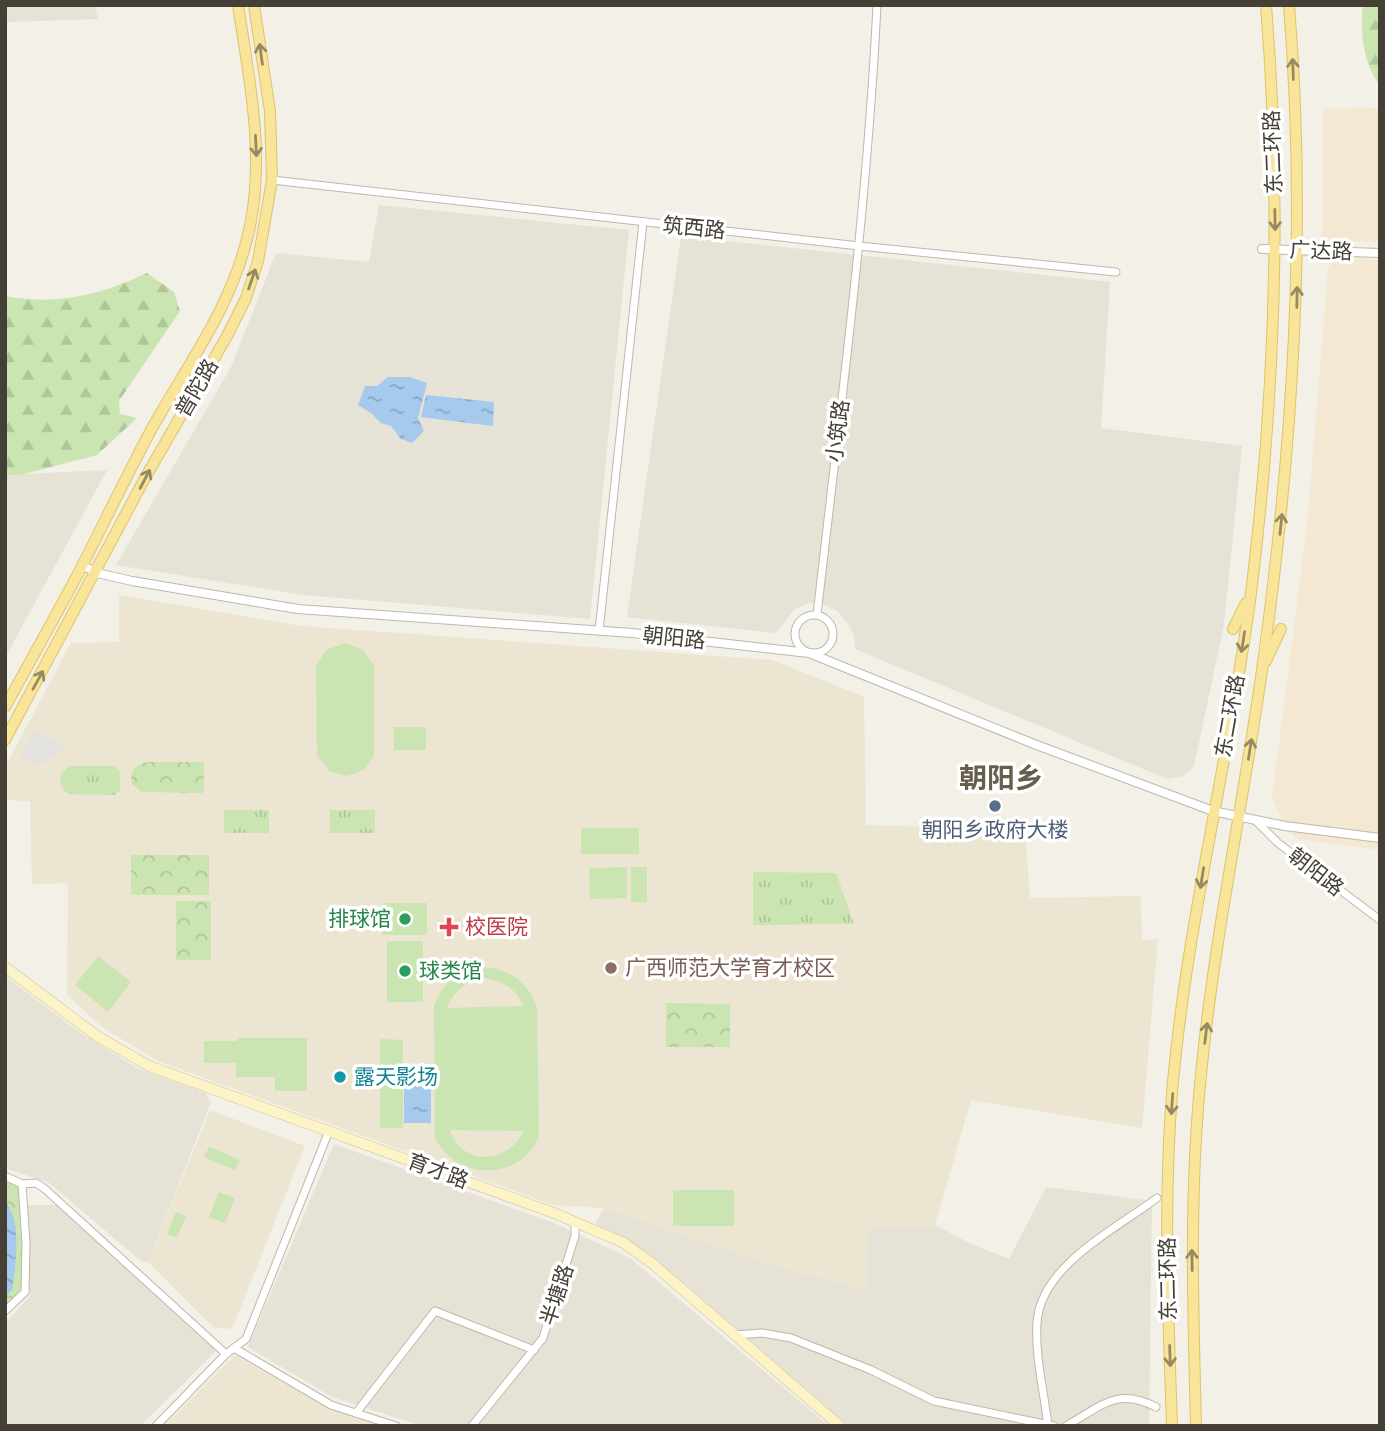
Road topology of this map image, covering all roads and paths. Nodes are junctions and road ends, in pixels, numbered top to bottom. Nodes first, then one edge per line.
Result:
1 (239, 5) edge
2 (254, 5) edge
3 (877, 5) edge
4 (1266, 5) edge
5 (1289, 5) edge
6 (272, 180) junction
7 (643, 222) junction
8 (859, 246) junction
9 (1262, 249) dead end
10 (1275, 249) junction
11 (1298, 249) junction
12 (1380, 253) edge
13 (1116, 272) dead end
14 (82, 565) junction
15 (97, 573) junction
16 (1251, 594) junction
17 (817, 615) junction
18 (1233, 629) dead end
19 (1281, 629) dead end
20 (599, 631) junction
21 (809, 653) junction
22 (1262, 670) junction
23 (5, 707) edge
24 (5, 740) edge
25 (1213, 811) junction
26 (1240, 817) junction
27 (1255, 820) junction
28 (1380, 838) edge
29 (1380, 920) edge
30 (5, 967) edge
31 (329, 1131) junction
32 (5, 1176) edge
33 (22, 1184) junction
34 (1157, 1198) dead end
35 (575, 1223) junction
36 (5, 1311) edge
37 (735, 1335) junction
38 (234, 1348) junction
39 (534, 1350) junction
40 (226, 1354) junction
41 (1156, 1407) dead end
42 (356, 1413) junction
43 (1050, 1425) edge
44 (156, 1426) edge
45 (396, 1426) edge
46 (472, 1426) edge
47 (840, 1426) edge
48 (1066, 1426) edge
49 (1172, 1426) edge
50 (1196, 1426) edge

1 -> 14 main road, 普陀路
6 -> 2 main road, 普陀路
3 - 8 street, 小筑路
4 -> 10 main road, 东二环路
11 -> 5 main road, 东二环路
6 - 7 street, 筑西路
15 -> 6 main road, 普陀路
7 - 8 street, 筑西路
7 - 20 street
8 - 13 street, 筑西路
8 - 17 street, 小筑路
9 - 10 street, 广达路
10 - 11 street, 广达路
10 - 16 main road, 东二环路
11 - 12 street, 广达路
22 -> 11 main road, 东二环路
14 - 15 street, 朝阳路
14 - 23 main road, 普陀路
15 - 20 street, 朝阳路
24 -> 15 main road, 普陀路
16 - 18 main road
16 -> 25 main road, 东二环路
17 - 21 street
17 - 21 street
19 - 22 main road
20 - 21 street, 朝阳路
21 - 25 street, 朝阳路
26 -> 22 main road, 东二环路
25 - 26 street, 朝阳路
25 -> 49 main road, 东二环路
26 - 27 street, 朝阳路
50 -> 26 main road, 东二环路
27 - 28 street, 朝阳路
27 - 29 street, 朝阳路
30 - 31 main road, 育才路
31 - 35 main road, 育才路
31 - 38 street
32 - 33 street
33 - 36 street
33 - 40 street
34 - 43 street
35 - 37 main road, 育才路
35 - 39 street, 半塘路
37 - 43 street
37 - 47 main road, 育才路
38 - 40 street
38 - 42 street
39 - 42 street
39 - 46 street, 半塘路
40 - 44 street
41 - 48 street
42 - 45 street

